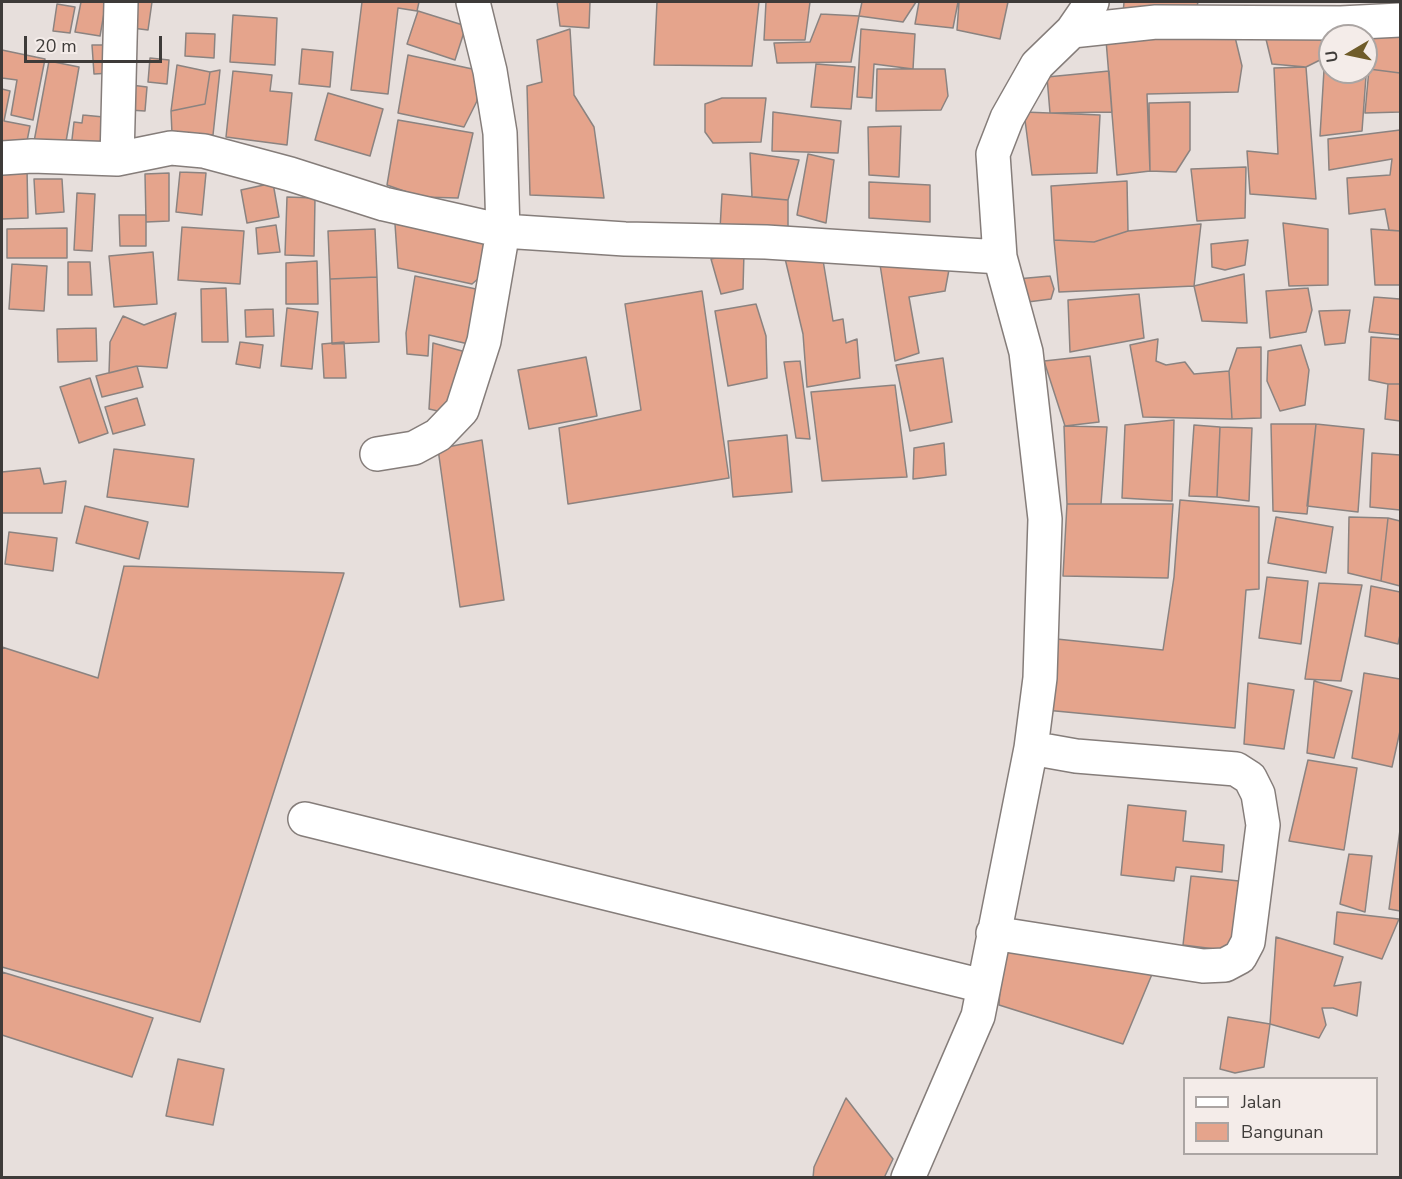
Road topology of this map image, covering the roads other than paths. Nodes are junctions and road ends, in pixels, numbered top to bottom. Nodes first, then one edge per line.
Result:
1 (121, 2) edge
2 (473, 2) edge
3 (1092, 2) edge
4 (1401, 20) edge
5 (1072, 31) junction
6 (2, 159) edge
7 (117, 159) junction
8 (503, 231) junction
9 (1000, 257) junction
10 (377, 454) dead end
11 (1032, 747) junction
12 (305, 819) dead end
13 (993, 933) junction
14 (983, 986) junction
15 (908, 1178) edge

1 - 7 street
2 - 8 street
3 - 5 street
4 - 5 street
5 - 9 street
6 - 7 street
7 - 8 street
8 - 9 street
8 - 10 street
9 - 11 street
11 - 13 street
11 - 13 street
12 - 14 street
13 - 14 street
14 - 15 street

